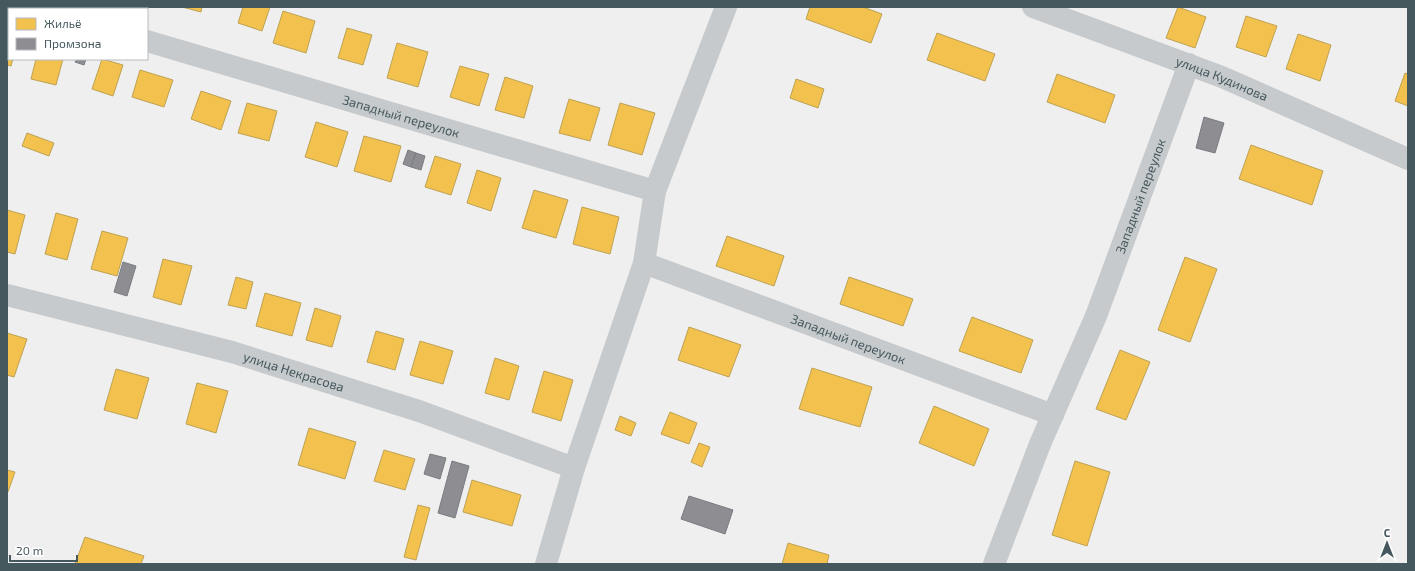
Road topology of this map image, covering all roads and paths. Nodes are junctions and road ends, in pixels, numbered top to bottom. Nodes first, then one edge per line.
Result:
1 (726, 7) edge
2 (1033, 7) edge
3 (148, 41) edge
4 (1189, 64) junction
5 (1408, 159) edge
6 (655, 191) junction
7 (644, 263) junction
8 (7, 295) edge
9 (1053, 415) junction
10 (574, 468) junction
11 (546, 564) edge
12 (994, 564) edge

1 - 6 street
2 - 4 street, улица Кудинова
3 - 6 street, Западный переулок
4 - 5 street, улица Кудинова
4 - 9 street, Западный переулок
6 - 7 street
7 - 9 street, Западный переулок
7 - 10 street
8 - 10 street, улица Некрасова
9 - 12 street, Западный переулок
10 - 11 street

